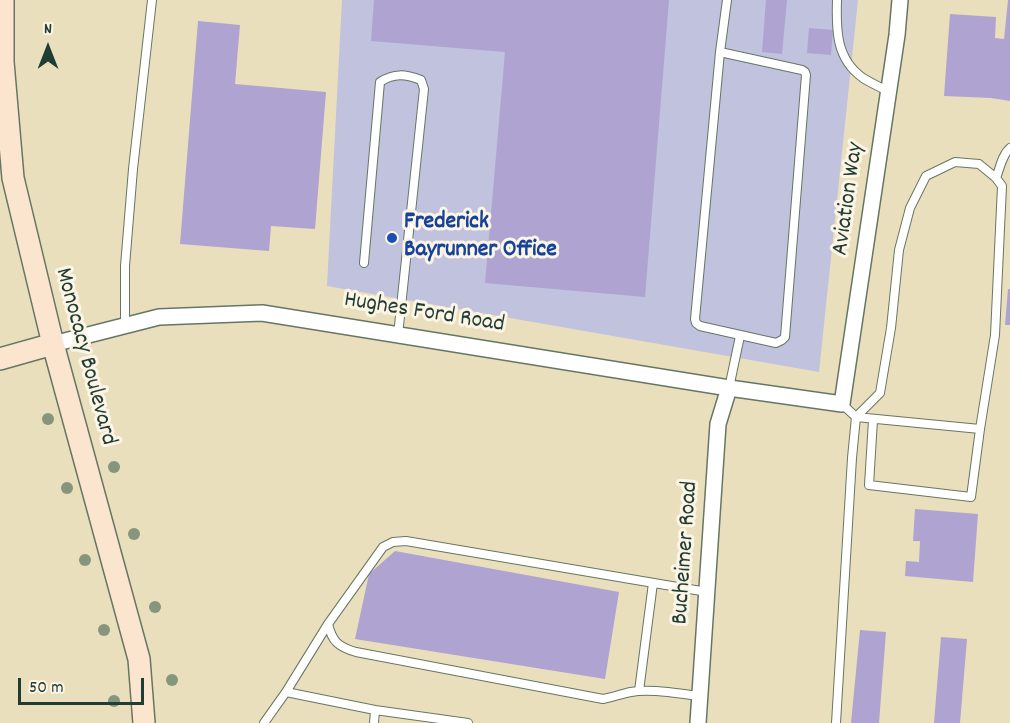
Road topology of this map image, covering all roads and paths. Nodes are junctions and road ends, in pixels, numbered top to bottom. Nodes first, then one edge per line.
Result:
1 (3, 0) edge
2 (152, 0) edge
3 (727, 0) edge
4 (837, 0) edge
5 (900, 0) edge
6 (720, 52) junction
7 (889, 92) junction
8 (1010, 147) edge
9 (996, 178) junction
10 (1006, 185) edge
11 (364, 263) dead end
12 (125, 325) junction
13 (398, 335) junction
14 (740, 336) junction
15 (53, 344) junction
16 (0, 359) edge
17 (729, 388) junction
18 (842, 404) junction
19 (856, 417) junction
20 (873, 420) junction
21 (980, 429) junction
22 (653, 584) junction
23 (706, 592) junction
24 (328, 624) junction
25 (639, 691) junction
26 (286, 692) junction
27 (700, 696) junction
28 (375, 710) junction
29 (144, 723) edge
30 (264, 723) edge
31 (374, 723) edge
32 (468, 723) edge
33 (698, 723) edge
34 (836, 723) edge

1 - 15 main road, Monocacy Boulevard
2 - 12 lane
3 - 6 lane
4 - 7 lane
5 - 7 street, Aviation Way
6 - 14 lane
6 - 14 lane
7 - 18 street, Aviation Way
8 - 9 lane
9 - 10 lane
9 - 19 lane
10 - 21 lane
11 - 13 lane
12 - 13 street, Hughes Ford Road
12 - 15 street, Hughes Ford Road
13 - 17 street, Hughes Ford Road
14 - 17 lane
15 - 16 main road, Hughes Ford Road
15 - 29 main road, Monocacy Boulevard
17 - 18 street, Hughes Ford Road
17 - 23 street, Bucheimer Road
18 - 19 lane
19 - 20 lane
19 - 34 lane
20 - 21 lane
20 - 21 lane
22 - 23 lane
22 - 24 lane
22 - 25 lane
23 - 27 street, Bucheimer Road
24 - 25 lane
24 - 26 lane
25 - 27 lane
26 - 28 lane
26 - 30 lane
27 - 33 street, Bucheimer Road
28 - 31 lane
28 - 32 lane

